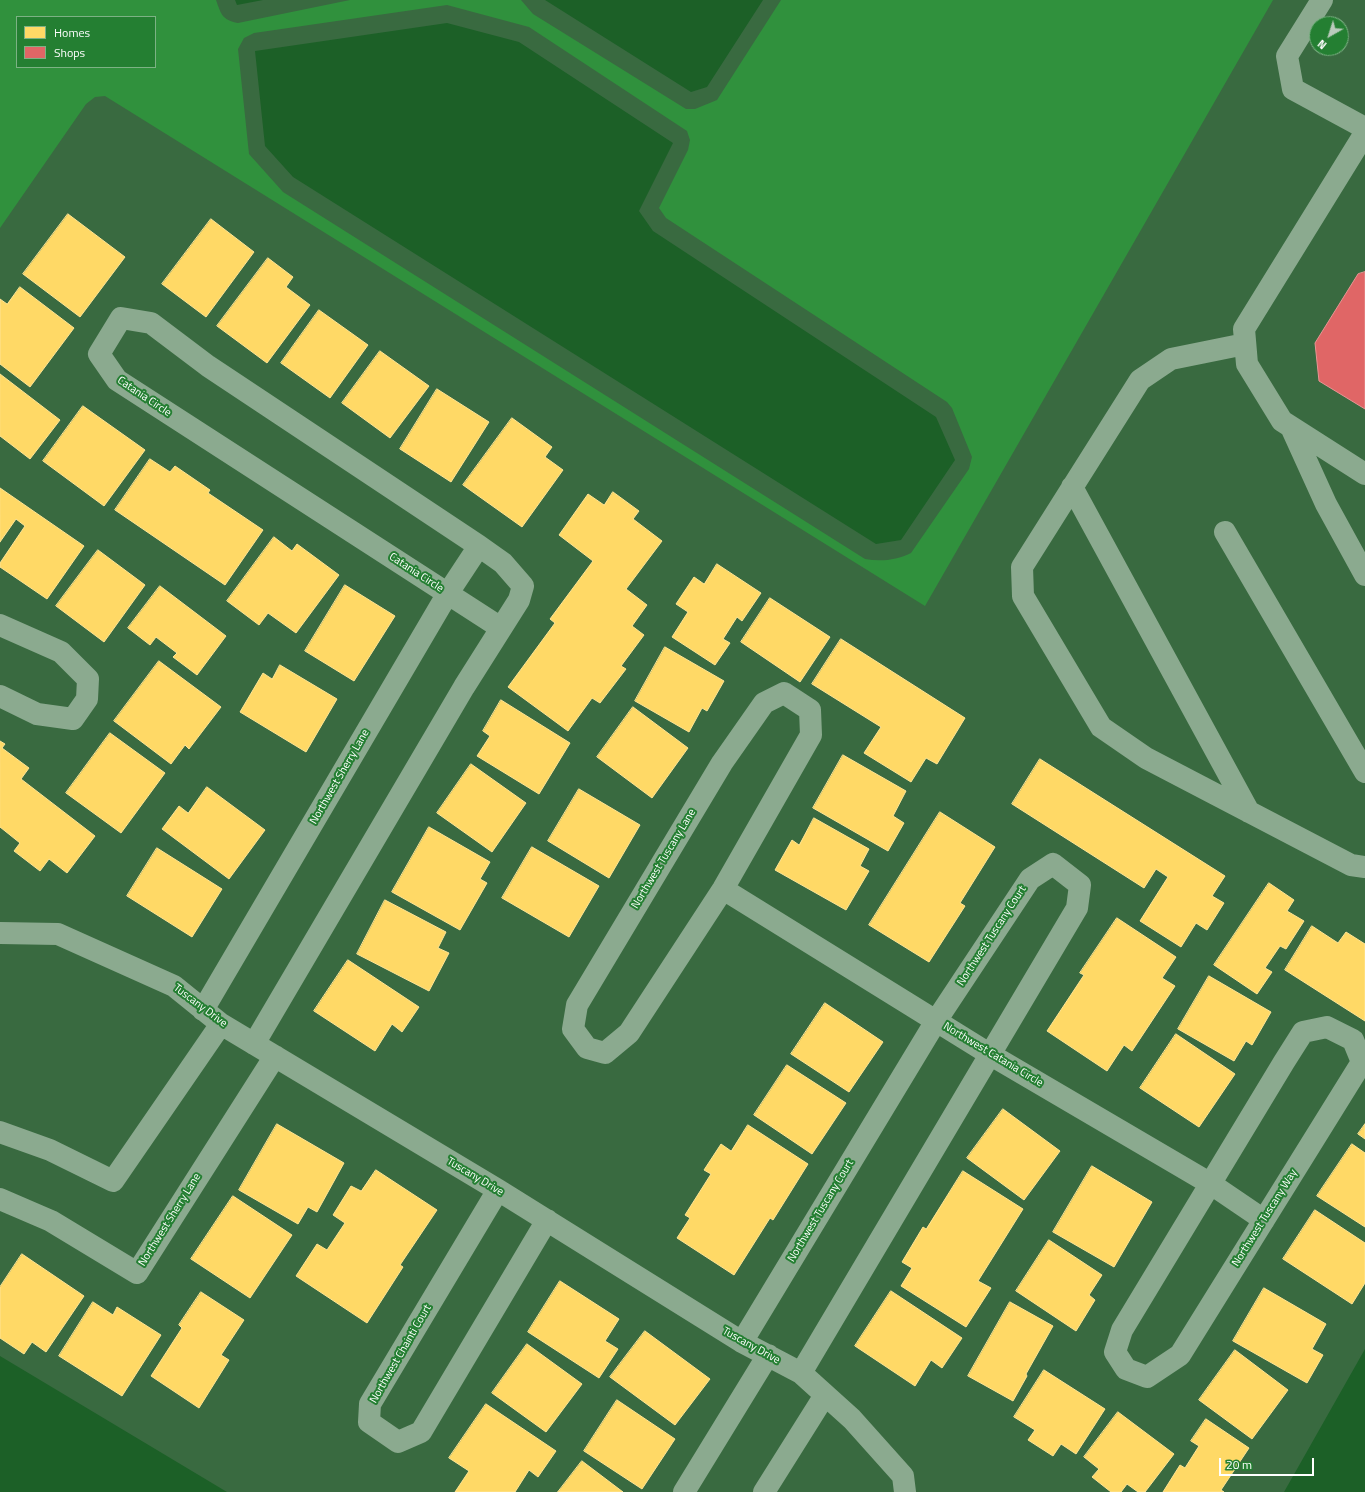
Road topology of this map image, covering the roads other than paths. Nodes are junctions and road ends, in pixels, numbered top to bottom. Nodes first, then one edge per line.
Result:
1 (1322, 0) edge
2 (1365, 134) edge
3 (1245, 344) junction
4 (1291, 427) junction
5 (1365, 474) edge
6 (1072, 487) junction
7 (1225, 532) dead end
8 (479, 546) junction
9 (1365, 575) edge
10 (448, 593) junction
11 (0, 625) edge
12 (501, 628) junction
13 (0, 696) edge
14 (1365, 772) edge
15 (1250, 812) junction
16 (1365, 867) edge
17 (723, 889) junction
18 (0, 933) edge
19 (203, 1010) junction
20 (936, 1021) junction
21 (221, 1024) junction
22 (254, 1044) junction
23 (991, 1055) junction
24 (275, 1056) junction
25 (0, 1132) edge
26 (1212, 1184) junction
27 (498, 1190) junction
28 (0, 1199) edge
29 (547, 1220) junction
30 (1264, 1220) junction
31 (742, 1342) junction
32 (768, 1355) junction
33 (801, 1373) junction
34 (825, 1395) junction
35 (684, 1492) edge
36 (764, 1492) edge
37 (904, 1492) edge

1 - 2 street
2 - 3 street
3 - 4 street
3 - 6 street
4 - 5 street
4 - 9 street
6 - 15 street
6 - 15 street
7 - 14 street
8 - 10 street, Northwest Sherry Lane
8 - 10 street, Catania Circle
8 - 12 street, Catania Circle
10 - 12 street, Catania Circle
10 - 19 street, Northwest Sherry Lane
11 - 13 street
12 - 22 street
15 - 16 street
17 - 17 street, Northwest Tuscany Lane
17 - 20 street, Northwest Catania Circle
18 - 19 street, Tuscany Drive
19 - 21 street, Tuscany Drive
20 - 23 street, Northwest Catania Circle
20 - 23 street, Northwest Tuscany Court
20 - 31 street, Northwest Tuscany Court
21 - 22 street, Tuscany Drive
21 - 25 street
22 - 24 street, Tuscany Drive
23 - 26 street, Northwest Catania Circle
23 - 33 street, Northwest Tuscany Court
24 - 27 street, Tuscany Drive
24 - 28 street, Northwest Sherry Lane
26 - 30 street, Northwest Catania Circle
26 - 30 street, Northwest Tuscany Way
26 - 30 street, Northwest Tuscany Way
27 - 29 street, Tuscany Drive
27 - 29 street, Northwest Chainti Court
29 - 31 street, Tuscany Drive
31 - 32 street, Tuscany Drive
32 - 33 street, Tuscany Drive
32 - 35 street
33 - 34 street, Tuscany Drive
34 - 36 street
34 - 37 street, Tuscany Drive

